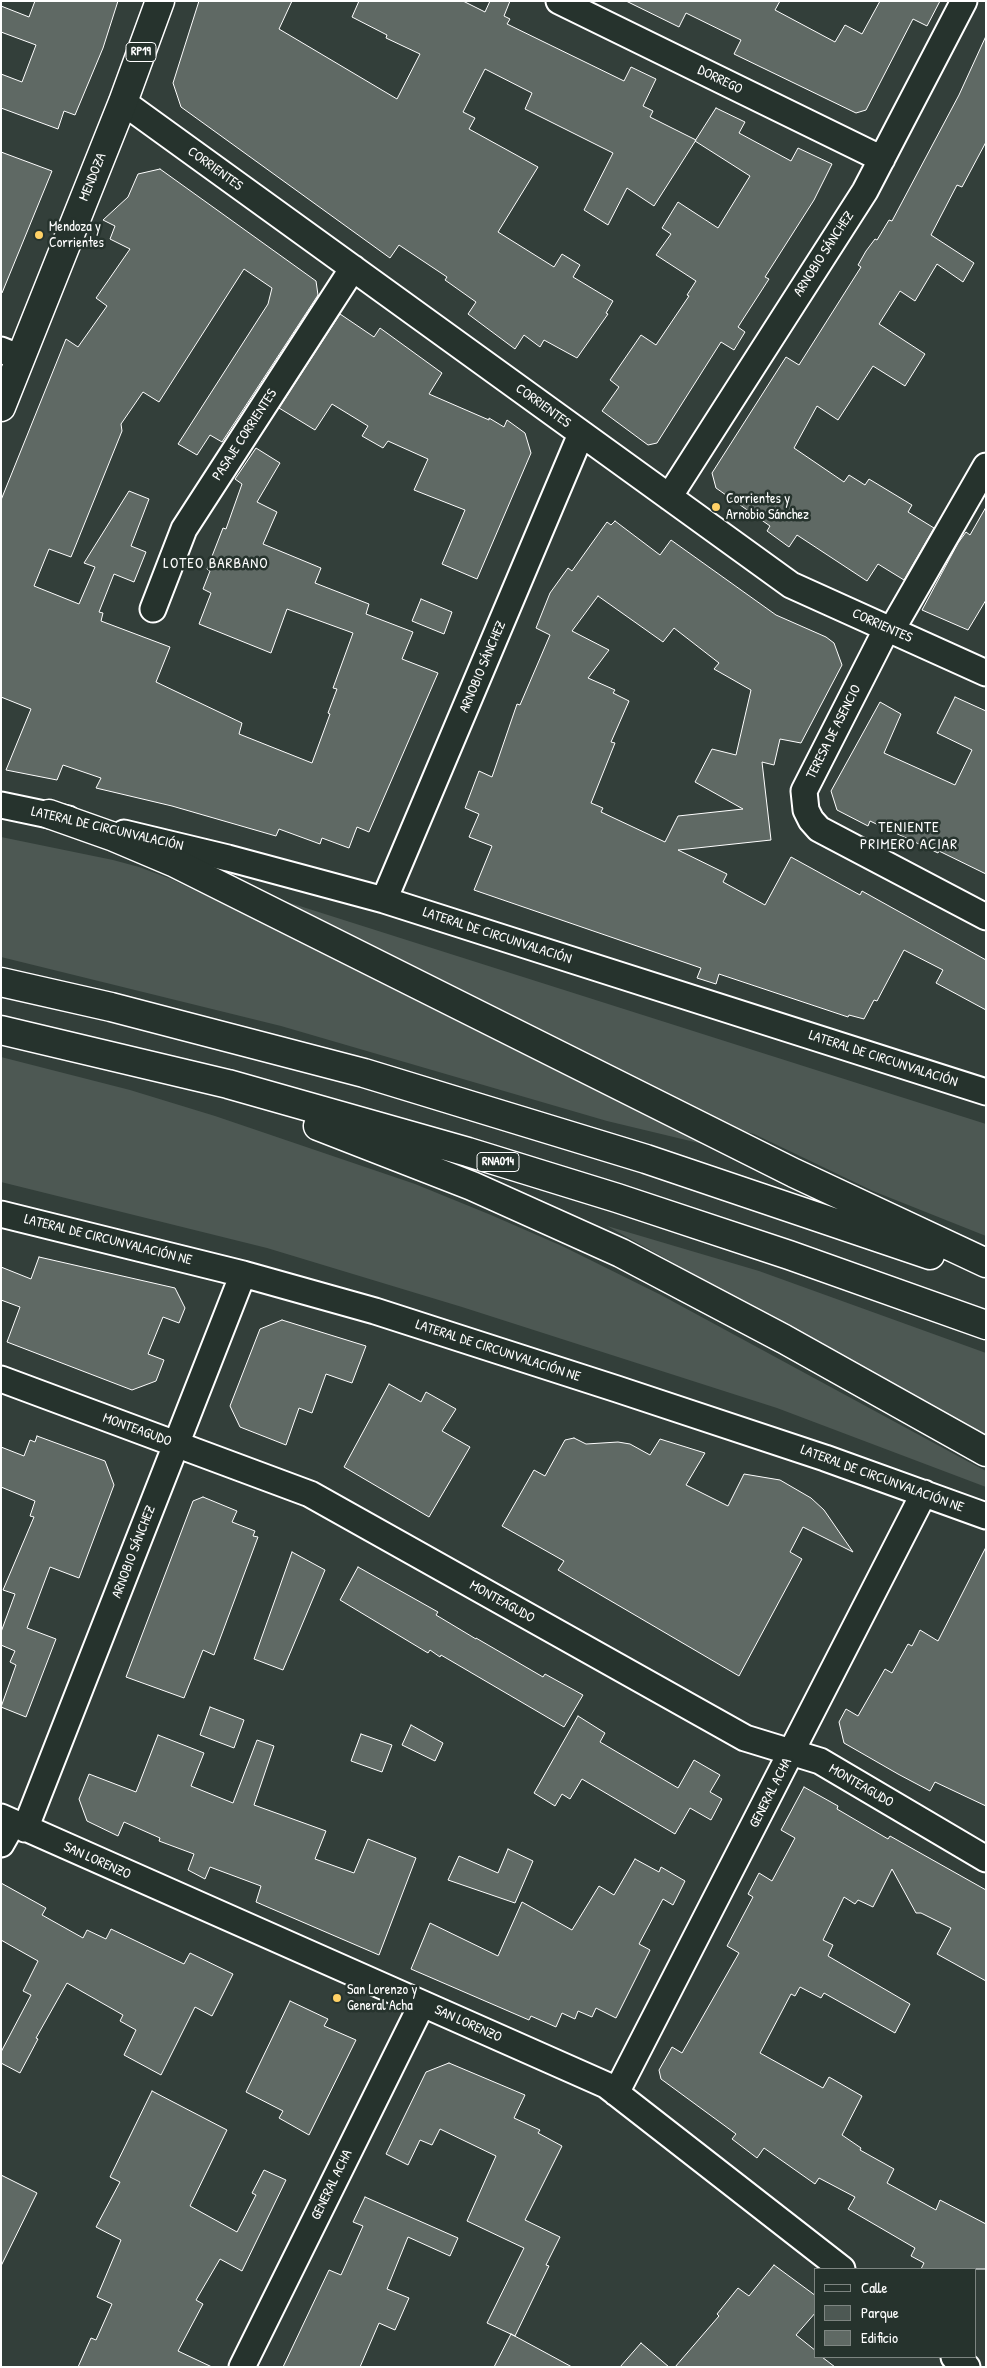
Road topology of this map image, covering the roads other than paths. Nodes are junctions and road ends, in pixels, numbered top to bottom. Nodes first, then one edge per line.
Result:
1 (160, 1) edge
2 (559, 1) edge
3 (964, 1) edge
4 (123, 102) junction
5 (882, 159) junction
6 (353, 268) junction
7 (11, 354) edge
8 (1, 407) edge
9 (581, 434) junction
10 (986, 466) edge
11 (668, 497) junction
12 (153, 609) dead end
13 (889, 630) junction
14 (986, 673) edge
15 (1, 804) edge
16 (49, 814) junction
17 (384, 900) junction
18 (986, 917) edge
19 (1, 982) edge
20 (1, 1030) edge
21 (160, 1066) junction
22 (986, 1092) edge
23 (1, 1214) edge
24 (986, 1263) edge
25 (243, 1274) junction
26 (986, 1274) edge
27 (986, 1325) edge
28 (1, 1379) edge
29 (176, 1444) junction
30 (986, 1452) edge
31 (924, 1493) junction
32 (986, 1516) edge
33 (792, 1753) junction
34 (10, 1828) edge
35 (986, 1859) edge
36 (422, 2004) junction
37 (616, 2093) junction
38 (841, 2268) edge
39 (955, 2358) edge
40 (242, 2367) edge
41 (967, 2367) edge

1 - 4 main road, MENDOZA / RP19
2 - 5 street, DORREGO
3 - 5 street, ARNOBIO SÁNCHEZ
4 - 6 street, CORRIENTES
4 - 7 main road, MENDOZA / RP19
5 - 11 street, ARNOBIO SÁNCHEZ
6 - 9 street, CORRIENTES
6 - 12 street, PASAJE CORRIENTES
7 - 8 main road, MENDOZA / RP19
9 - 11 street, CORRIENTES
9 - 17 street, ARNOBIO SÁNCHEZ
10 - 13 street, TERESA DE ASENCIO
11 - 13 street, CORRIENTES
13 - 14 street, CORRIENTES
13 - 18 street, TERESA DE ASENCIO
15 - 16 street, LATERAL DE CIRCUNVALACIÓN
16 - 17 street, LATERAL DE CIRCUNVALACIÓN
16 - 24 main road
17 - 22 street, LATERAL DE CIRCUNVALACIÓN
19 - 26 main road
20 - 21 main road, RNA014
21 - 27 main road, RNA014
21 - 30 main road
23 - 25 street, LATERAL DE CIRCUNVALACIÓN NE
25 - 29 street, ARNOBIO SÁNCHEZ
25 - 31 street, LATERAL DE CIRCUNVALACIÓN NE
28 - 29 street, MONTEAGUDO
29 - 33 street, MONTEAGUDO
29 - 34 street, ARNOBIO SÁNCHEZ
31 - 32 street, LATERAL DE CIRCUNVALACIÓN NE
31 - 33 street, GENERAL ACHA
33 - 35 street, MONTEAGUDO
33 - 37 street, GENERAL ACHA
34 - 36 street, SAN LORENZO
36 - 37 street, SAN LORENZO
36 - 40 street, GENERAL ACHA
37 - 38 street, SAN LORENZO
39 - 41 street

